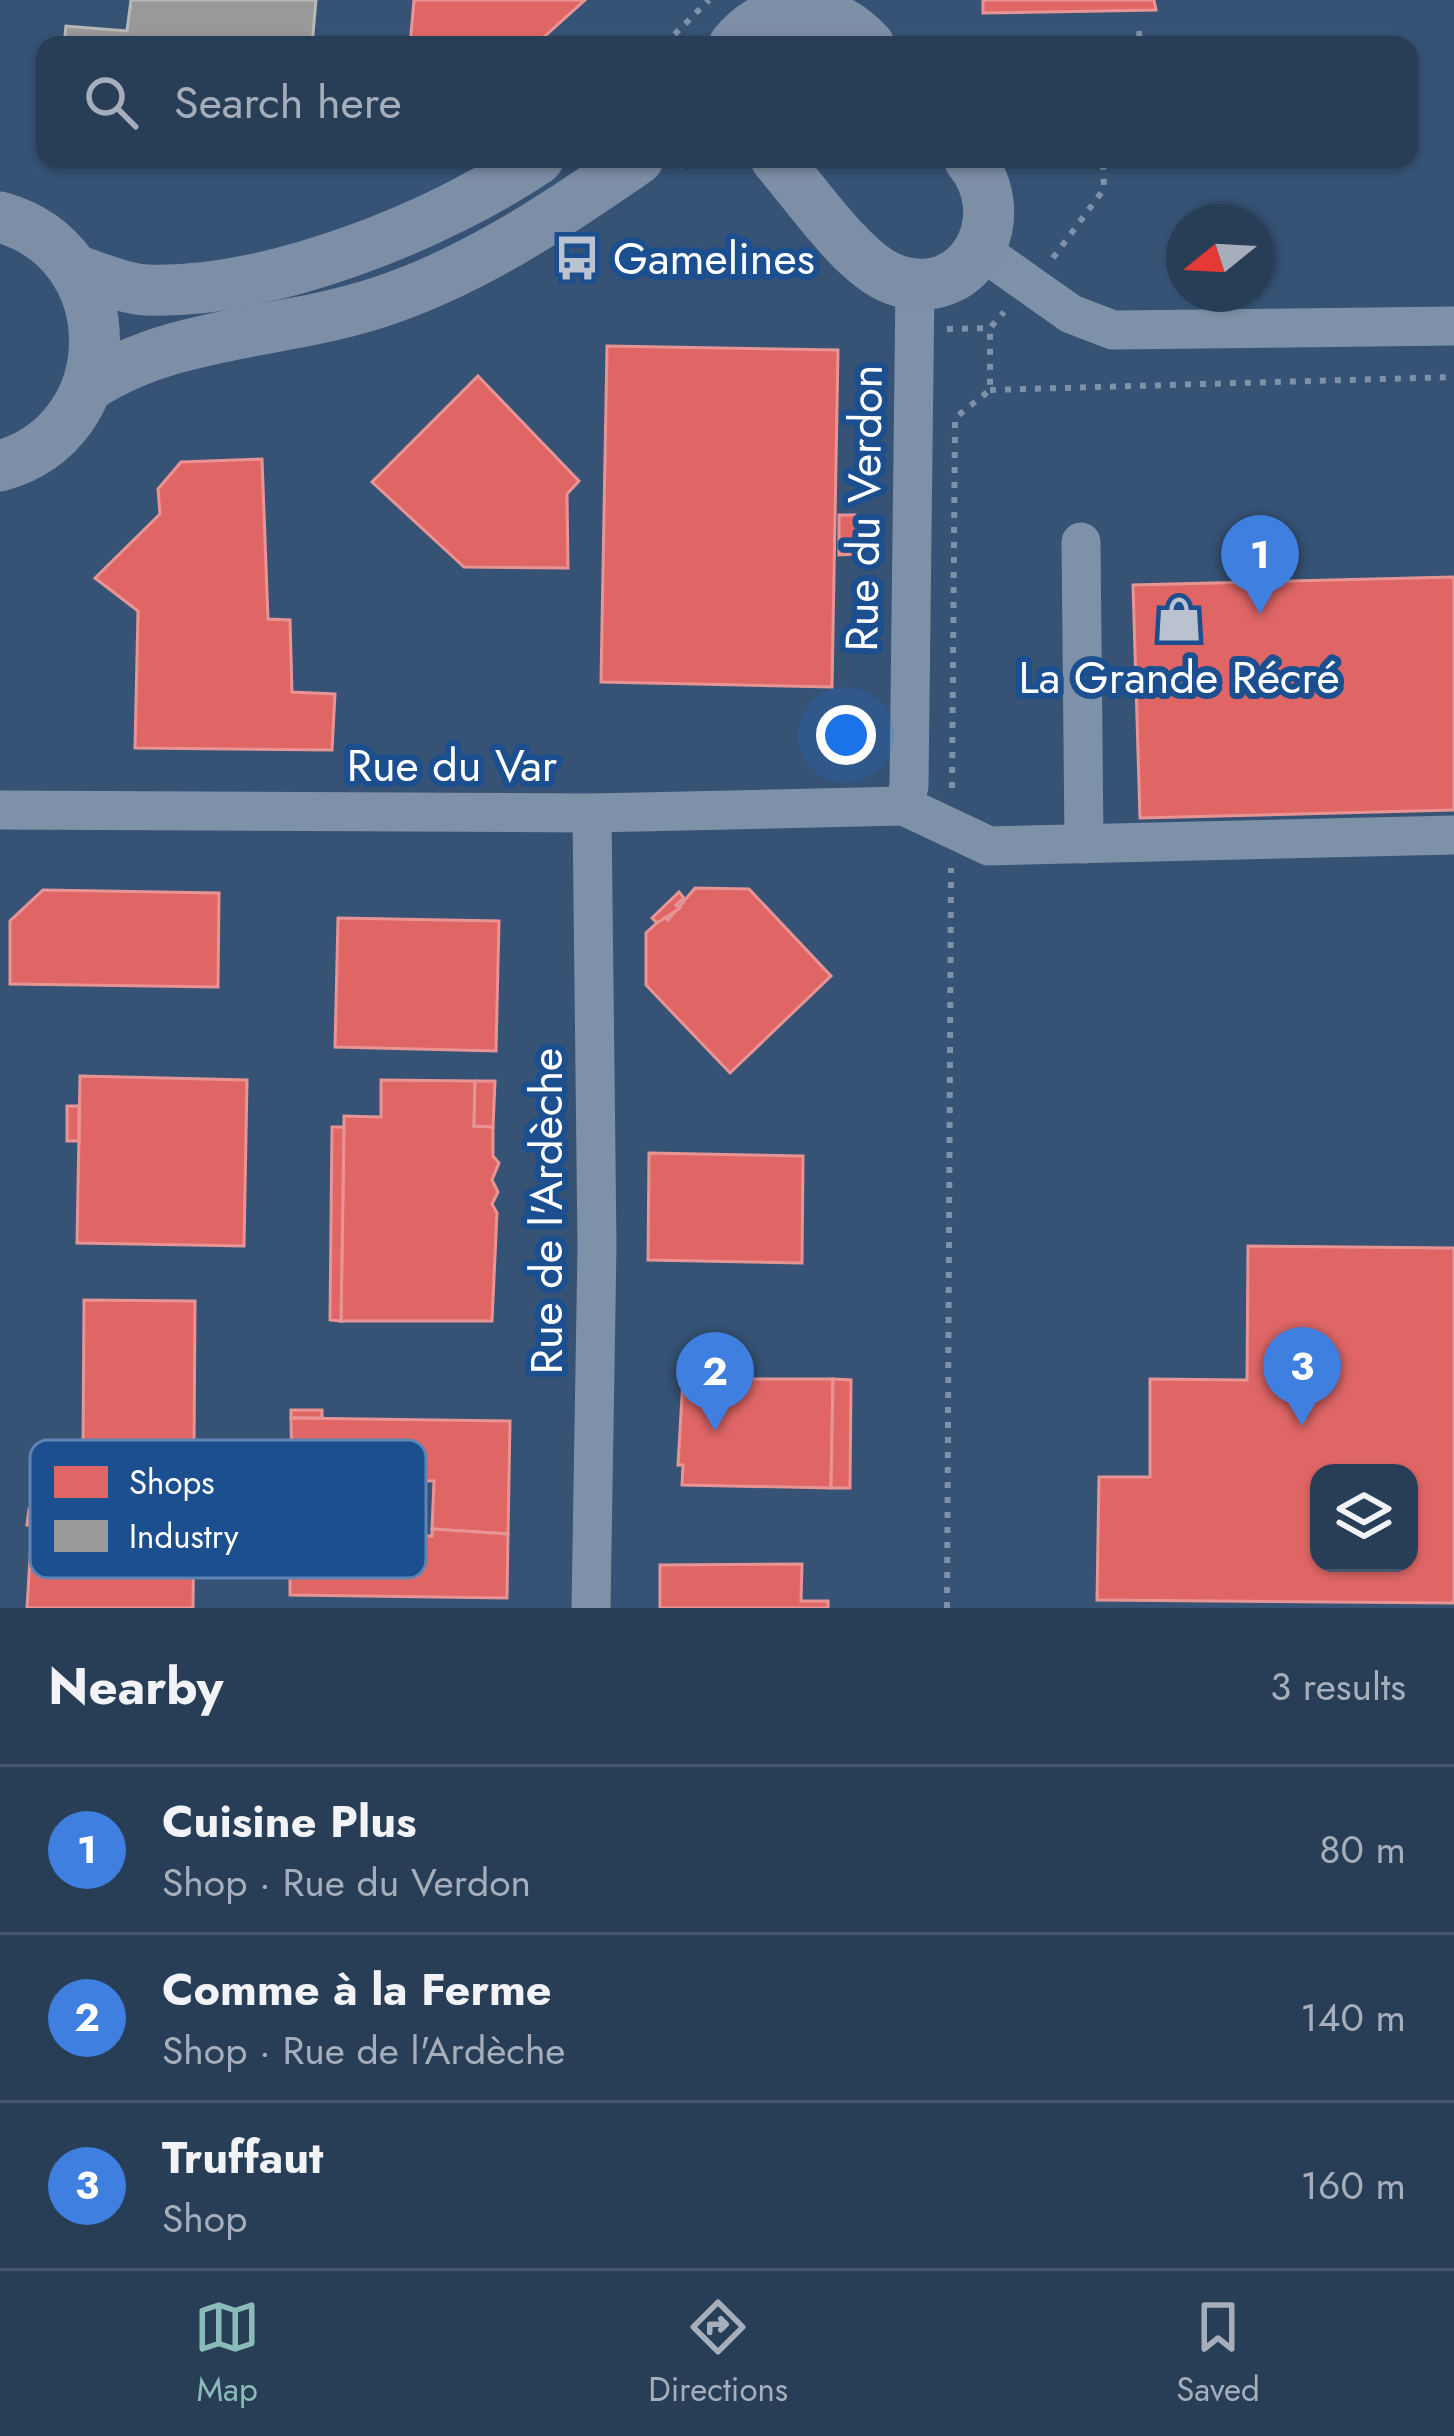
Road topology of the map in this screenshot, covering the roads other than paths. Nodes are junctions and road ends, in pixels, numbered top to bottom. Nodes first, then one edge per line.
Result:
1 (772, 4) edge
2 (859, 26) edge
3 (742, 36) edge
4 (522, 168) edge
5 (625, 168) edge
6 (784, 168) edge
7 (976, 168) edge
8 (0, 217) edge
9 (980, 249) junction
10 (76, 270) junction
11 (915, 284) junction
12 (1454, 326) edge
13 (89, 386) junction
14 (5, 467) edge
15 (1081, 542) dead end
16 (904, 806) junction
17 (0, 810) edge
18 (592, 814) junction
19 (1454, 835) edge
20 (1084, 844) junction
21 (591, 1608) edge

1 - 2 main road
1 - 3 main road
4 - 10 main road
5 - 13 main road
6 - 11 main road
7 - 9 main road
8 - 10 main road
9 - 11 main road
9 - 12 street
10 - 13 main road
11 - 16 street, Rue du Verdon
13 - 14 main road
15 - 20 street
16 - 18 street, Rue du Var
16 - 20 street
17 - 18 street, Rue du Var
18 - 21 street, Rue de l'Ardèche
19 - 20 street

